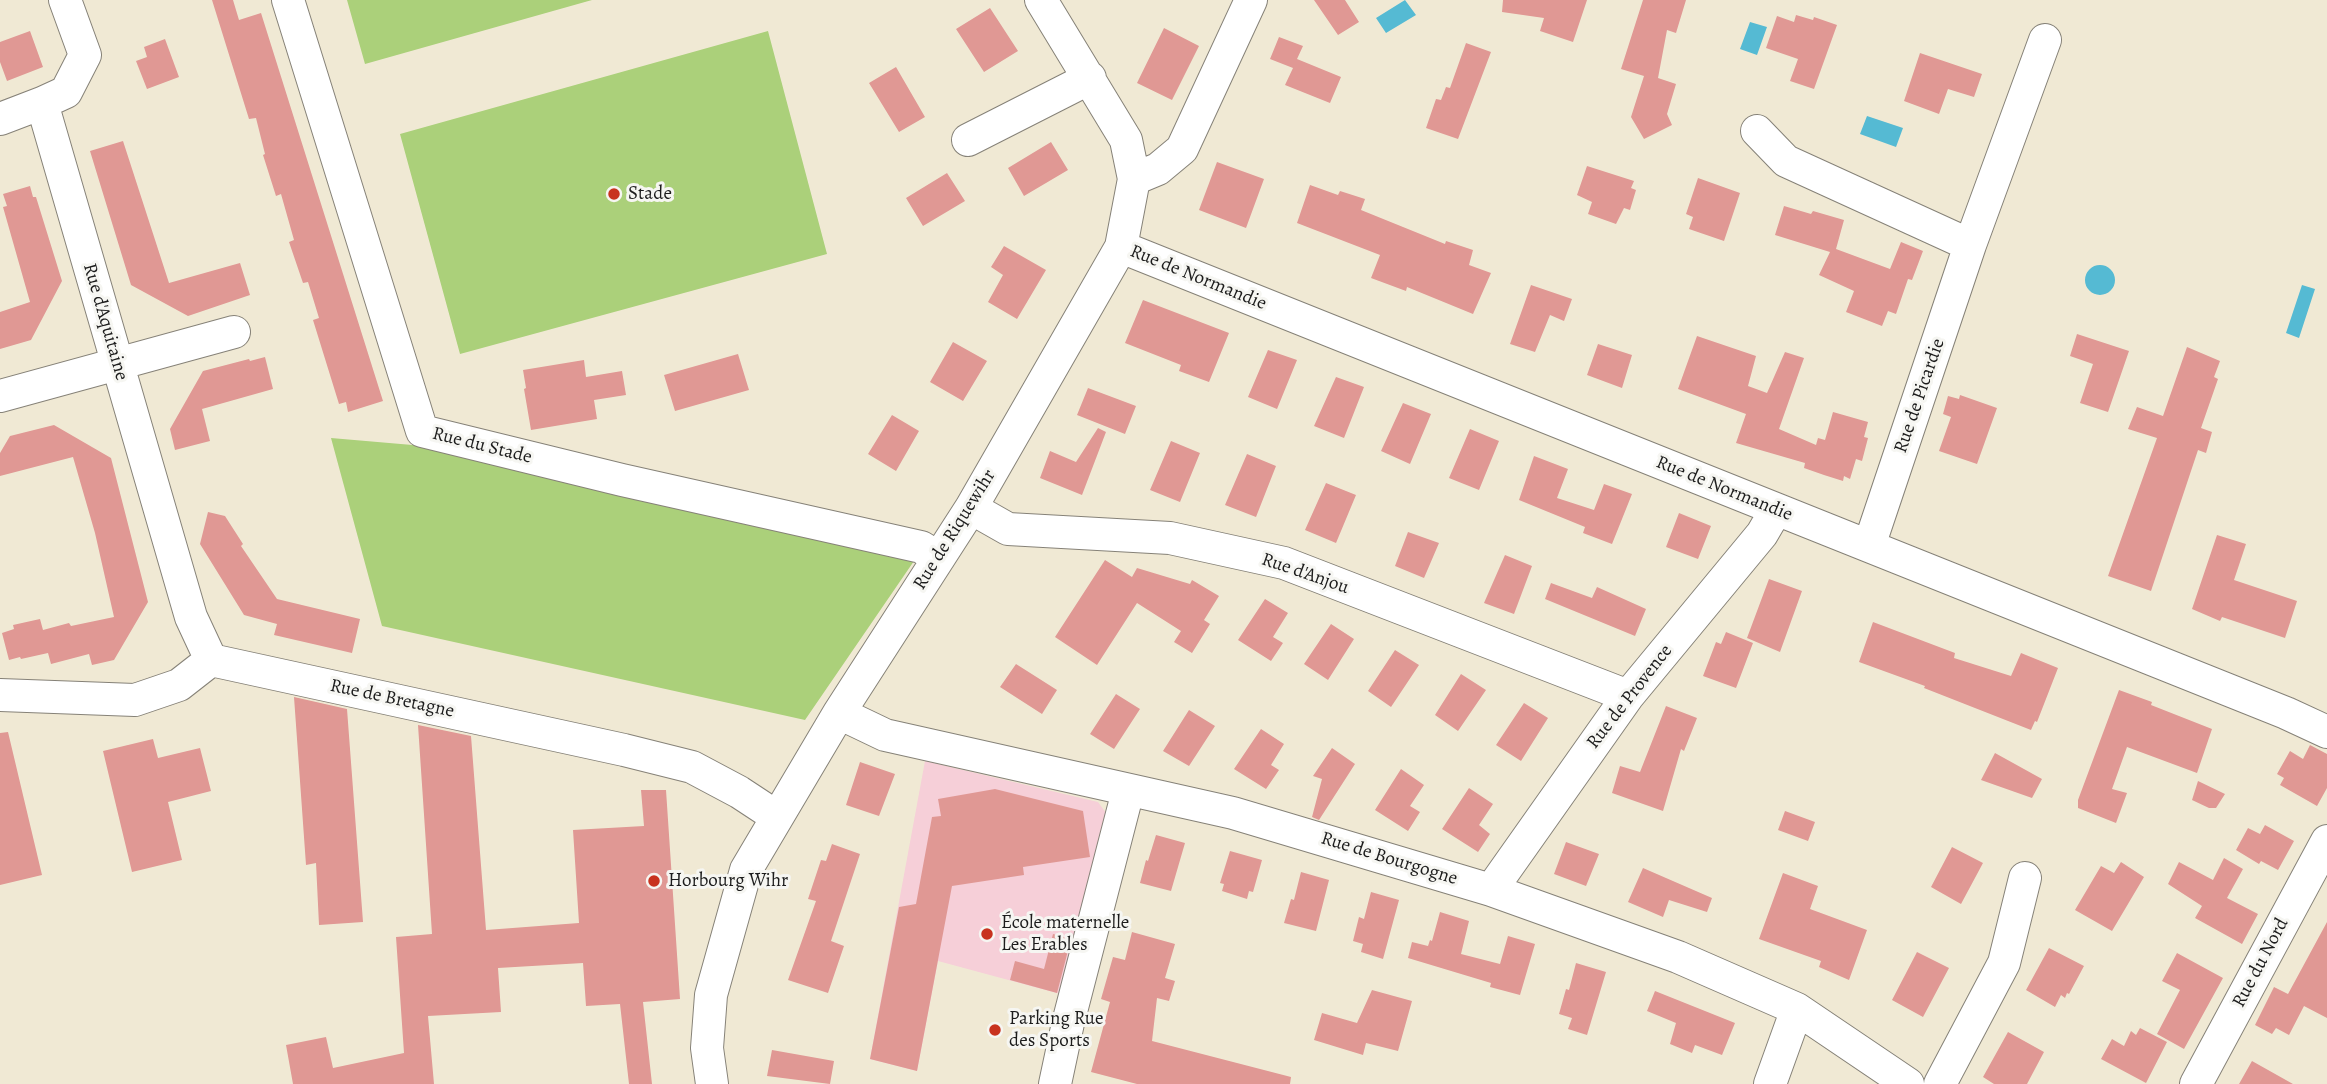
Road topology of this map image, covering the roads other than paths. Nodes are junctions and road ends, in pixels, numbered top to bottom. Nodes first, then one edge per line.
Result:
1 (65, 0) edge
2 (288, 0) edge
3 (1041, 0) edge
4 (1251, 0) edge
5 (2045, 40) dead end
6 (1090, 78) junction
7 (42, 103) junction
8 (0, 119) edge
9 (1757, 131) dead end
10 (968, 140) dead end
11 (1134, 178) junction
12 (1970, 245) junction
13 (1121, 247) junction
14 (234, 332) dead end
15 (117, 363) junction
16 (0, 396) edge
17 (971, 508) junction
18 (1776, 510) junction
19 (1869, 547) junction
20 (939, 558) junction
21 (211, 660) junction
22 (0, 695) edge
23 (1628, 696) junction
24 (839, 713) junction
25 (2327, 732) edge
26 (1128, 791) junction
27 (777, 817) junction
28 (2327, 841) edge
29 (2025, 877) dead end
30 (1491, 890) junction
31 (1797, 1009) junction
32 (1056, 1080) edge
33 (712, 1084) edge
34 (1770, 1084) edge
35 (1908, 1084) edge
36 (1940, 1084) edge
37 (2196, 1084) edge

1 - 7 street
2 - 20 street, Rue du Stade
3 - 6 street
4 - 11 street
5 - 12 street, Rue de Picardie
6 - 10 street
6 - 11 street
7 - 8 street
7 - 15 street, Rue d'Aquitaine
9 - 12 street
11 - 13 street, Rue de Riquewihr
12 - 19 street, Rue de Picardie
13 - 17 street, Rue de Riquewihr
13 - 18 street, Rue de Normandie
14 - 15 street
15 - 16 street
15 - 21 street, Rue d'Aquitaine
17 - 20 street, Rue de Riquewihr
17 - 23 street, Rue d'Anjou
18 - 19 street, Rue de Normandie
18 - 23 street, Rue de Provence
19 - 25 street, Rue de Normandie
20 - 24 street, Rue de Riquewihr
21 - 22 street
21 - 27 street, Rue de Bretagne
23 - 30 street, Rue de Provence
24 - 26 street, Rue de Bourgogne
24 - 27 street, Rue de Riquewihr
26 - 30 street, Rue de Bourgogne
26 - 32 street
27 - 33 street, Rue de Riquewihr
28 - 37 street, Rue du Nord
29 - 36 street
30 - 31 street, Rue de Bourgogne
31 - 34 street
31 - 35 street, Rue de Bourgogne

